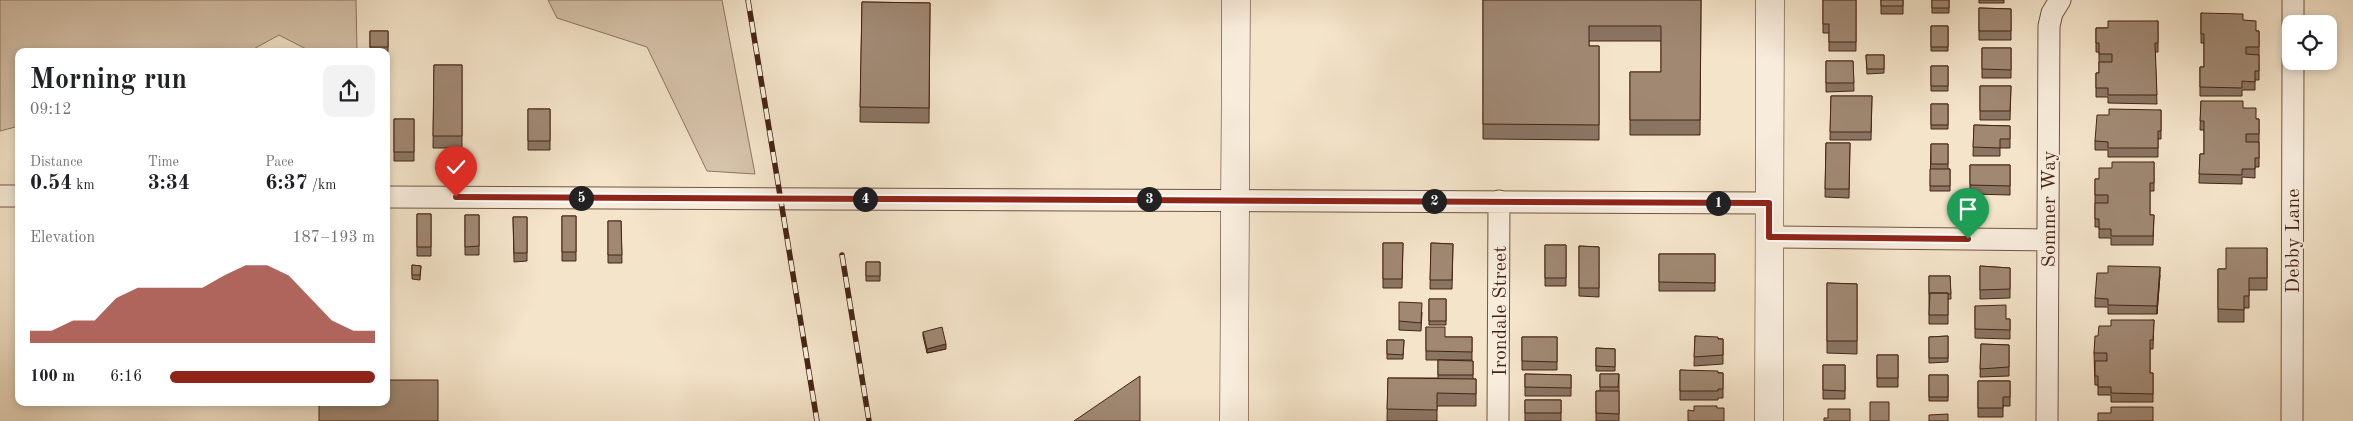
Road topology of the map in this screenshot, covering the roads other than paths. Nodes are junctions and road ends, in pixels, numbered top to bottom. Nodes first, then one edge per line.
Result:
1 (1236, 0) edge
2 (1770, 0) edge
3 (2060, 0) edge
4 (2293, 0) edge
5 (2293, 15) edge
6 (2293, 70) edge
7 (0, 196) edge
8 (15, 196) edge
9 (390, 197) edge
10 (1234, 200) junction
11 (1499, 201) junction
12 (1769, 203) junction
13 (1769, 237) junction
14 (2048, 240) junction
15 (1234, 421) edge
16 (1498, 421) edge
17 (1768, 421) edge
18 (2047, 421) edge
19 (2292, 421) edge

1 - 10 main road
2 - 12 main road
3 - 14 street, Sommer Way
4 - 5 street
6 - 19 street, Debby Lane
7 - 8 street
9 - 10 street
10 - 11 street
10 - 15 main road
11 - 12 street
11 - 16 street, Irondale Street
12 - 13 main road
13 - 14 street
13 - 17 main road
14 - 18 street, Sommer Way

